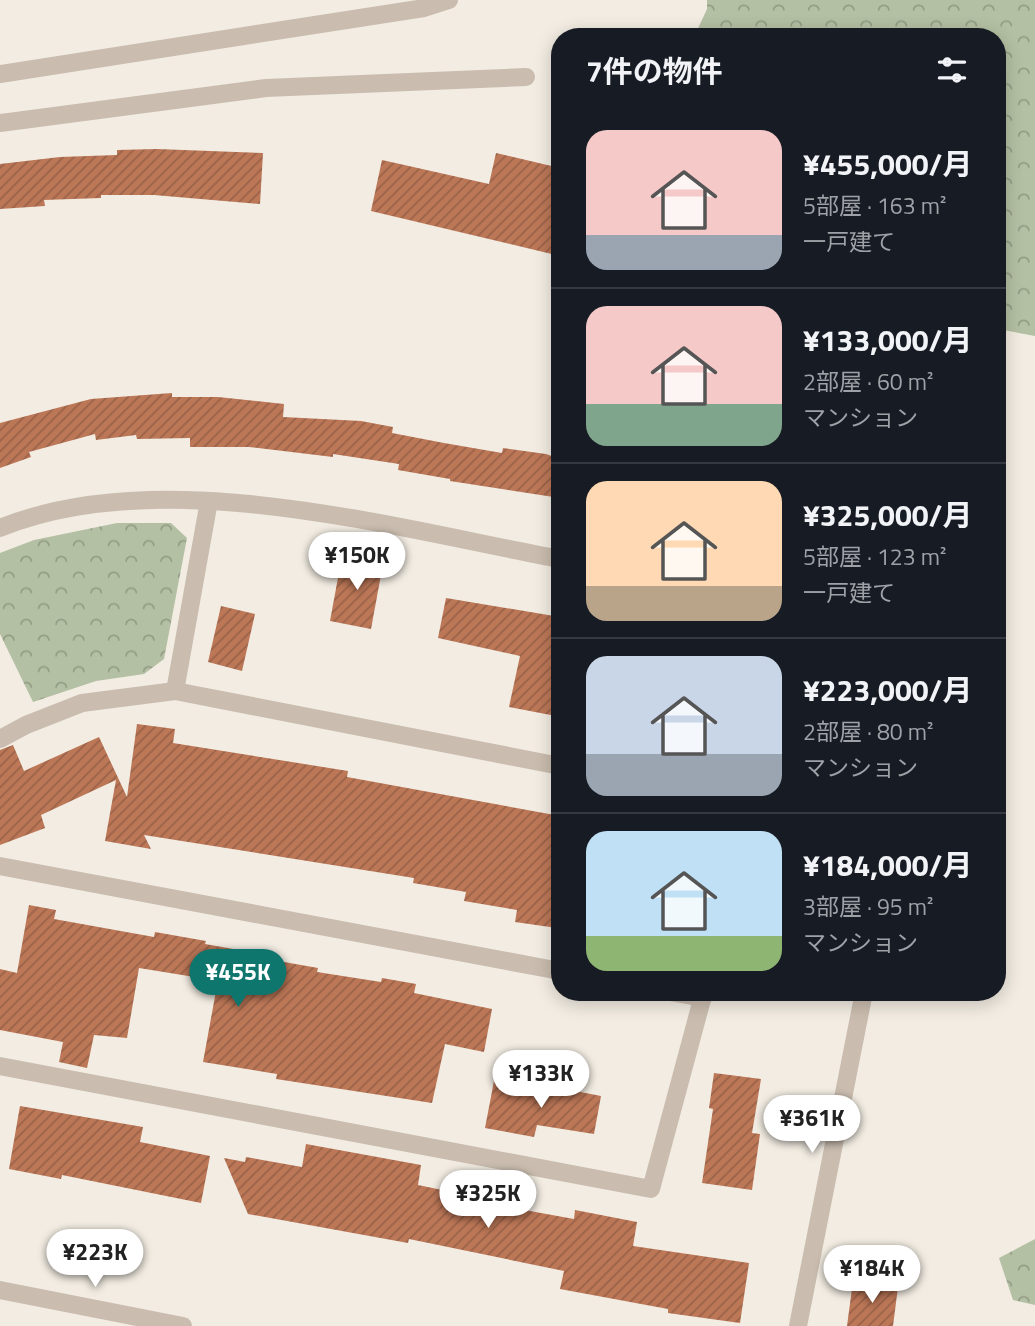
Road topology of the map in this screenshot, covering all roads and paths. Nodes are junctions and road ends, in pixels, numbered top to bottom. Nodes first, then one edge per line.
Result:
1 (449, 0) edge
2 (0, 74) edge
3 (526, 77) dead end
4 (0, 123) edge
5 (209, 501) junction
6 (0, 528) edge
7 (551, 557) edge
8 (175, 691) junction
9 (0, 739) edge
10 (551, 763) edge
11 (0, 866) edge
12 (551, 969) edge
13 (701, 1001) edge
14 (862, 1001) edge
15 (0, 1066) edge
16 (0, 1290) edge
17 (183, 1326) edge
18 (798, 1326) edge

1 - 2 street
3 - 4 street
5 - 6 street
5 - 7 street
5 - 8 street
8 - 9 street
8 - 10 street
11 - 12 street
13 - 15 street
14 - 18 street
16 - 17 street

